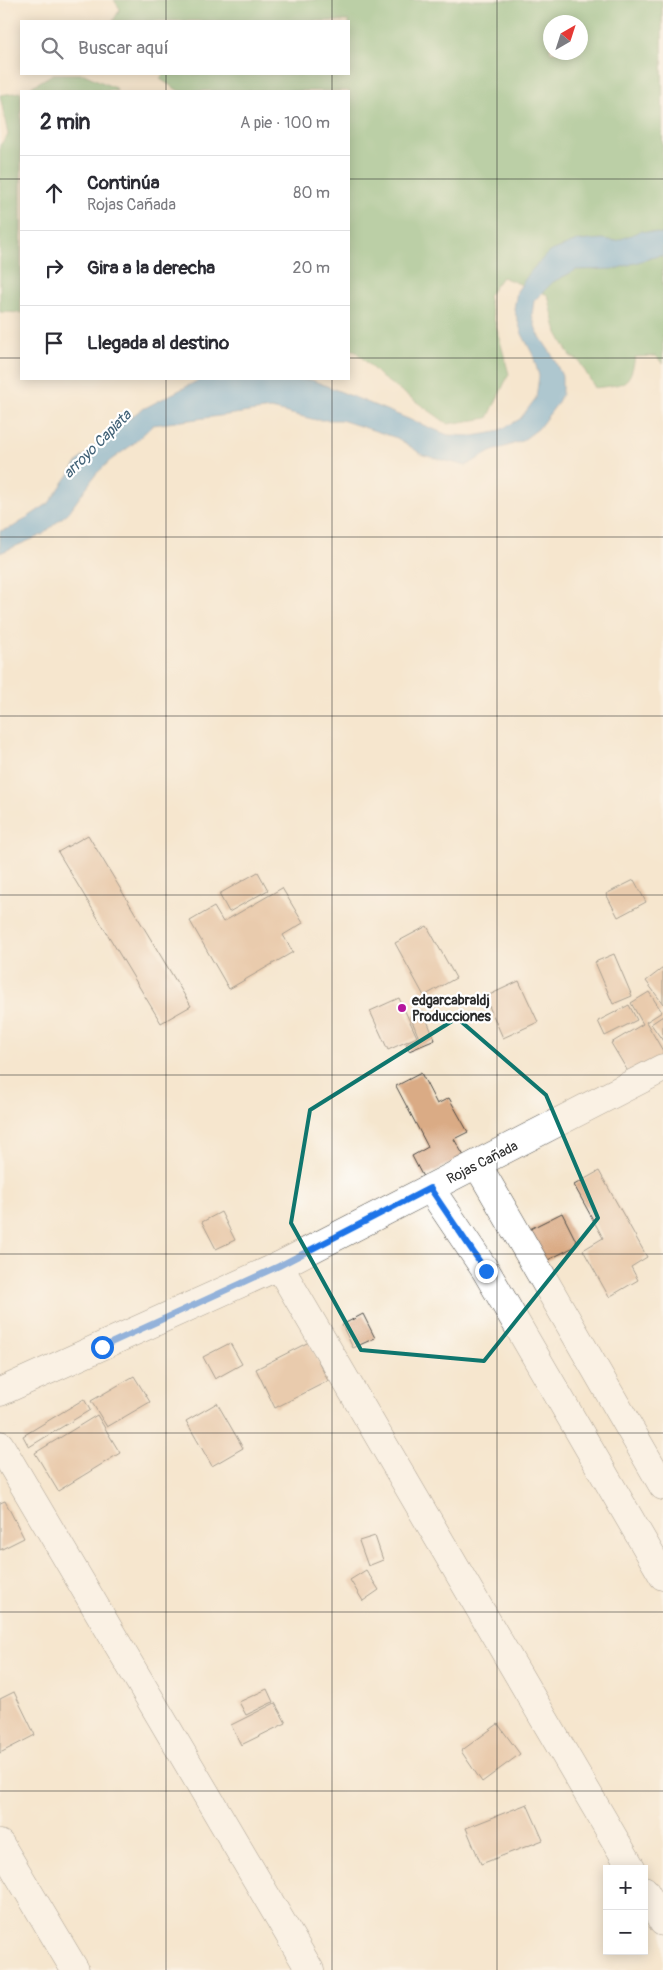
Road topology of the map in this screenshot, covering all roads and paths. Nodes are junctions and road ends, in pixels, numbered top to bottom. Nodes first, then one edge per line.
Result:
1 (663, 1068) edge
2 (477, 1164) junction
3 (430, 1188) junction
4 (279, 1266) junction
5 (0, 1392) edge
6 (0, 1445) edge
7 (663, 1486) edge
8 (663, 1576) edge
9 (0, 1844) edge
10 (630, 1865) edge
11 (648, 1897) edge
12 (663, 1922) edge
13 (75, 1970) edge
14 (310, 1970) edge

1 - 2 street, Rojas Cañada
2 - 3 street, Rojas Cañada
2 - 7 street
3 - 4 street, Rojas Cañada
3 - 8 street
4 - 5 street, Rojas Cañada
4 - 10 street
6 - 14 street
9 - 13 street
11 - 12 street

